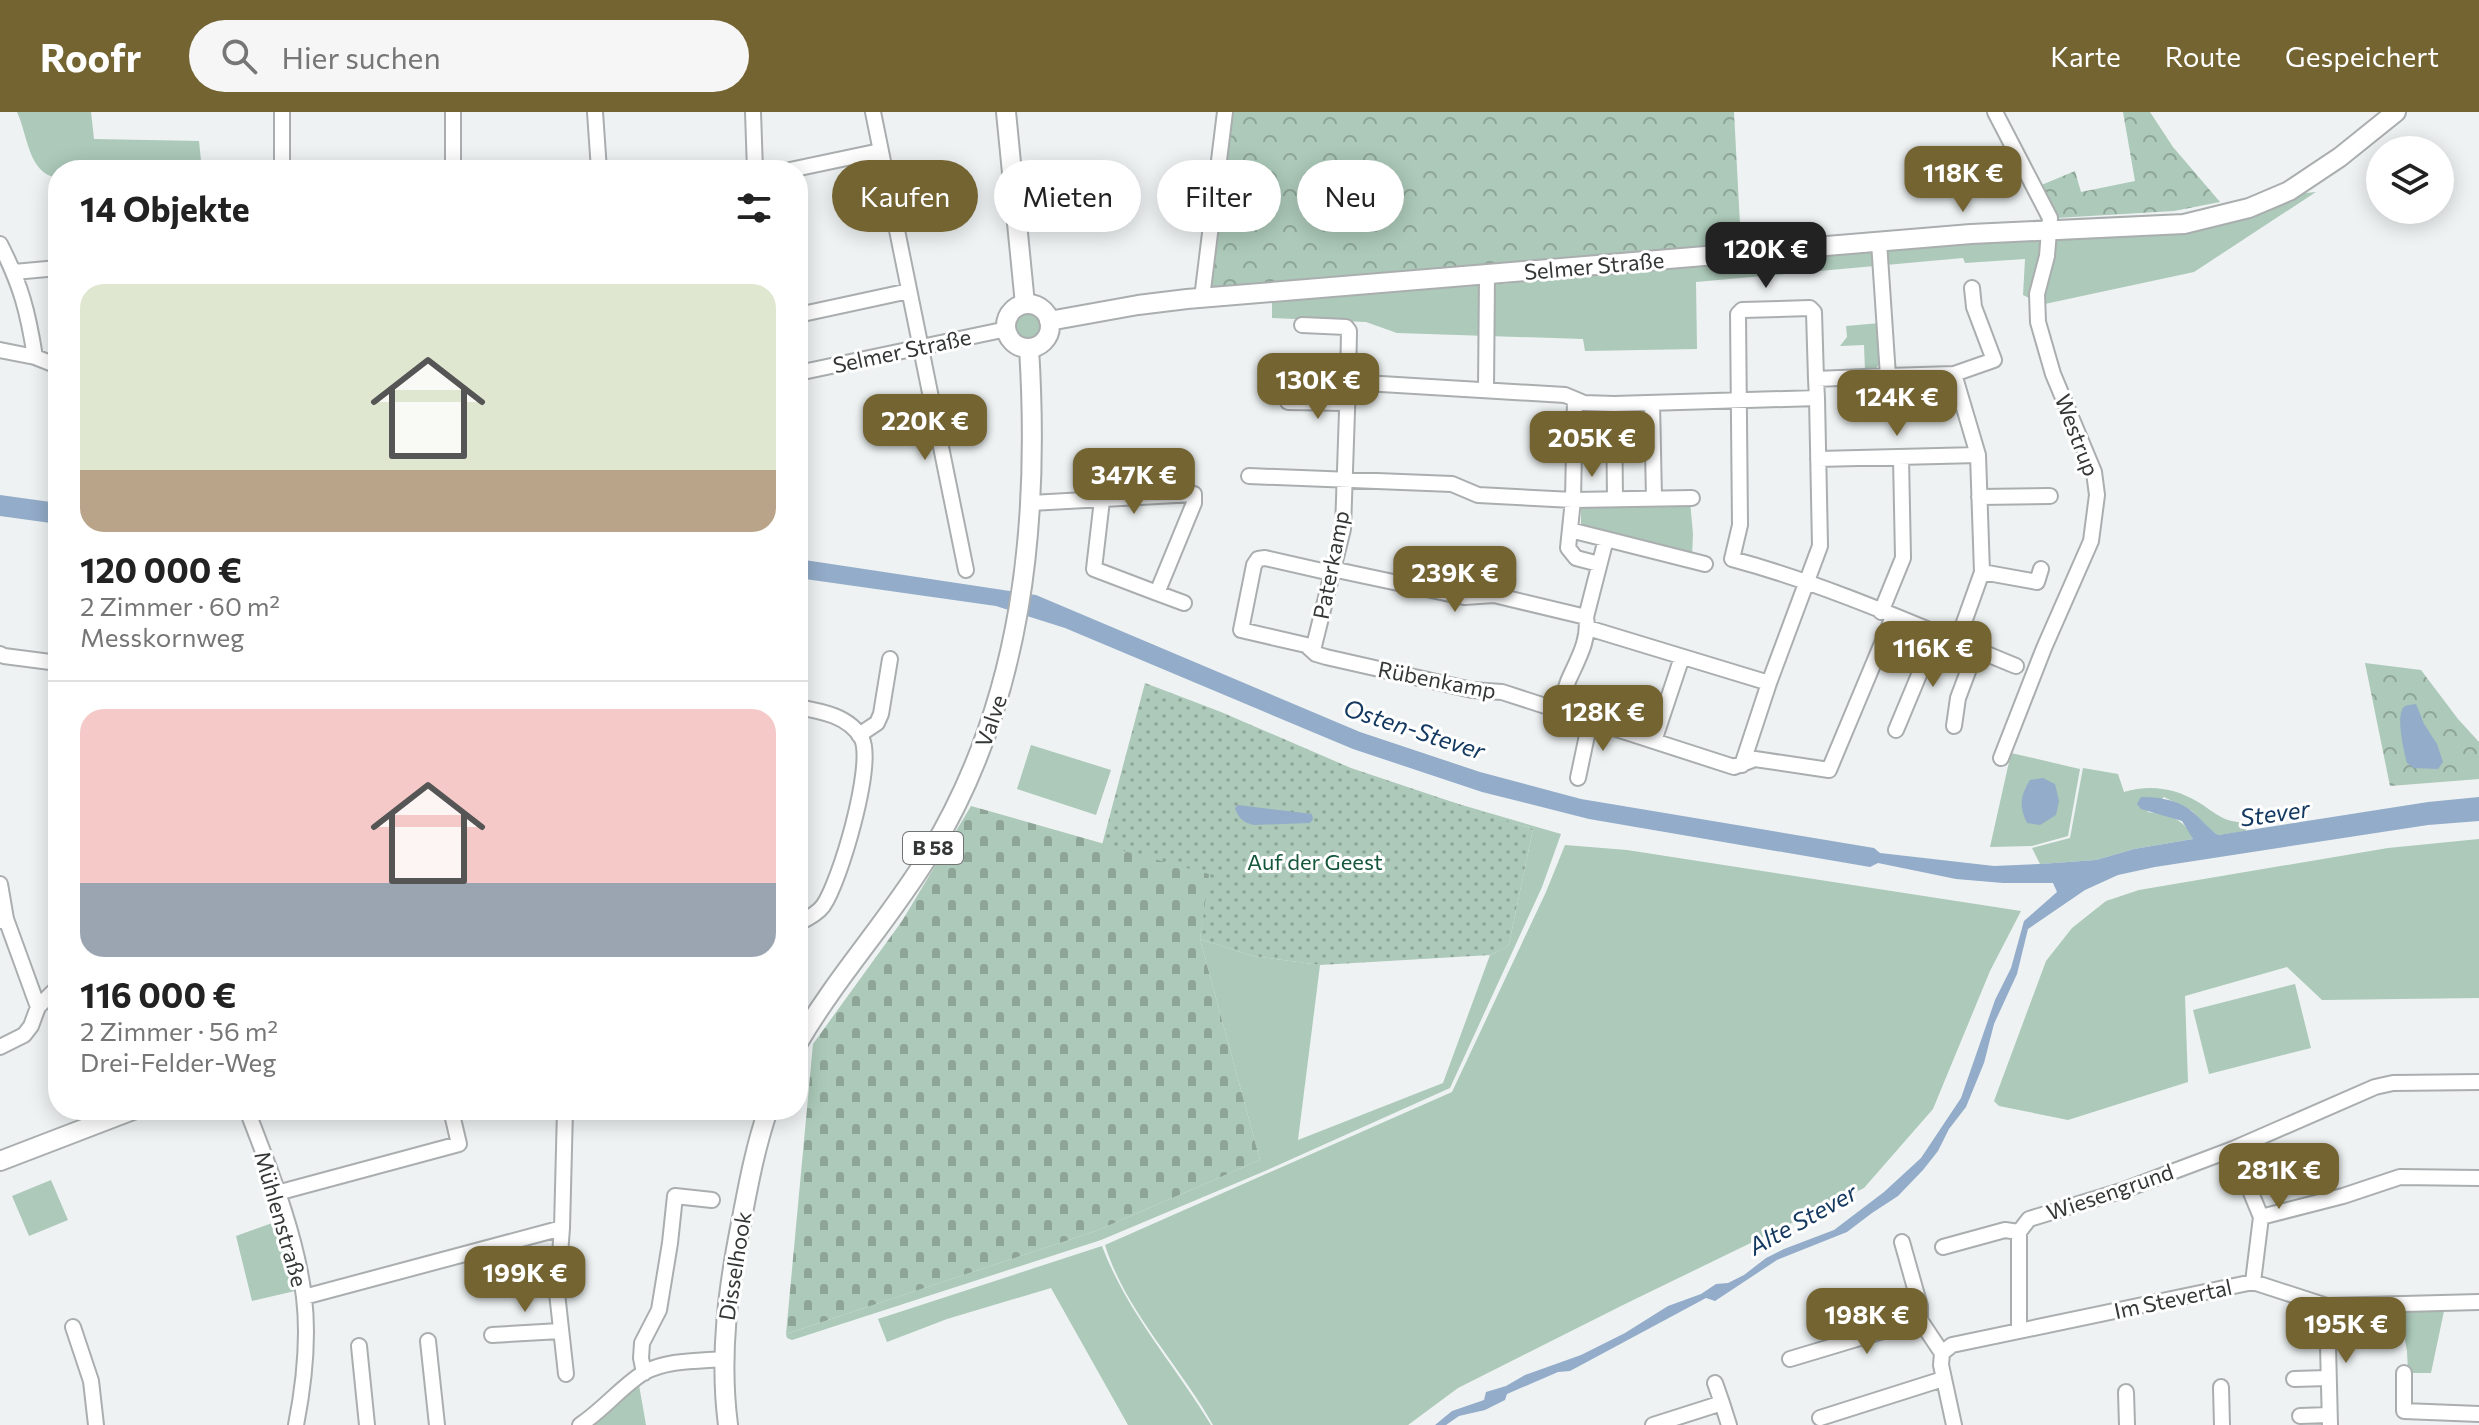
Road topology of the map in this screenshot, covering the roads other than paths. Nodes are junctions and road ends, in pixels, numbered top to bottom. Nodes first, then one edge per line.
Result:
1 (282, 112) edge
2 (453, 112) edge
3 (595, 112) edge
4 (753, 112) edge
5 (873, 112) edge
6 (1006, 112) edge
7 (1225, 112) edge
8 (1995, 112) edge
9 (2396, 112) edge
10 (880, 151) junction
11 (282, 160) edge
12 (453, 160) edge
13 (598, 160) edge
14 (755, 160) edge
15 (808, 166) edge
16 (2051, 228) junction
17 (1879, 242) junction
18 (0, 244) edge
19 (48, 269) edge
20 (14, 272) junction
21 (1487, 275) junction
22 (1972, 288) dead end
23 (909, 291) junction
24 (1202, 298) junction
25 (1025, 304) junction
26 (808, 313) edge
27 (1049, 321) junction
28 (1302, 325) dead end
29 (1007, 329) junction
30 (921, 347) junction
31 (1029, 348) junction
32 (0, 350) edge
33 (35, 357) junction
34 (48, 362) edge
35 (808, 371) edge
36 (1954, 374) junction
37 (1888, 376) junction
38 (1816, 379) junction
39 (1348, 382) junction
40 (1486, 390) junction
41 (1817, 398) junction
42 (1575, 400) junction
43 (1739, 401) junction
44 (1288, 402) dead end
45 (1347, 403) junction
46 (1652, 403) junction
47 (1614, 404) junction
48 (1978, 455) junction
49 (1901, 457) junction
50 (1818, 459) junction
51 (1249, 476) dead end
52 (1345, 480) junction
53 (2050, 496) dead end
54 (1979, 497) junction
55 (1654, 498) junction
56 (1692, 498) dead end
57 (1615, 499) junction
58 (1102, 500) junction
59 (1573, 500) junction
60 (1031, 503) junction
61 (1570, 530) junction
62 (1606, 539) junction
63 (1599, 564) junction
64 (1705, 564) dead end
65 (2041, 569) dead end
66 (966, 570) dead end
67 (1332, 571) junction
68 (1982, 572) junction
69 (1807, 583) junction
70 (1157, 593) junction
71 (1184, 603) dead end
72 (1887, 614) junction
73 (1587, 623) junction
74 (1936, 634) junction
75 (1957, 642) junction
76 (1313, 650) junction
77 (1976, 650) junction
78 (0, 654) edge
79 (1682, 657) junction
80 (890, 659) dead end
81 (48, 662) edge
82 (2016, 666) dead end
83 (1769, 683) junction
84 (808, 709) edge
85 (1559, 710) junction
86 (1590, 721) junction
87 (1954, 726) dead end
88 (1896, 730) dead end
89 (859, 735) junction
90 (1654, 741) junction
91 (2001, 758) dead end
92 (1742, 765) junction
93 (1578, 778) dead end
94 (0, 884) edge
95 (808, 918) edge
96 (3, 920) edge
97 (48, 997) edge
98 (38, 1007) junction
99 (808, 1028) edge
100 (0, 1047) edge
101 (2479, 1082) edge
102 (107, 1120) edge
103 (251, 1120) edge
104 (453, 1120) edge
105 (565, 1120) edge
106 (765, 1120) edge
107 (2233, 1149) junction
108 (0, 1161) edge
109 (2479, 1178) edge
110 (277, 1193) junction
111 (712, 1200) dead end
112 (2261, 1217) junction
113 (562, 1228) junction
114 (2019, 1232) junction
115 (1902, 1242) dead end
116 (1943, 1247) dead end
117 (2253, 1282) junction
118 (304, 1297) junction
119 (2479, 1302) edge
120 (2327, 1306) junction
121 (1920, 1320) junction
122 (73, 1327) dead end
123 (2019, 1330) junction
124 (560, 1331) junction
125 (492, 1335) dead end
126 (428, 1341) dead end
127 (359, 1346) dead end
128 (1942, 1353) junction
129 (723, 1359) junction
130 (1790, 1359) dead end
131 (644, 1373) junction
132 (2404, 1373) dead end
133 (566, 1374) dead end
134 (2327, 1378) junction
135 (1943, 1379) junction
136 (2294, 1379) dead end
137 (1715, 1383) dead end
138 (2221, 1387) dead end
139 (2126, 1392) dead end
140 (1722, 1403) junction
141 (2479, 1414) edge
142 (2300, 1416) dead end
143 (1820, 1418) dead end
144 (2330, 1420) edge
145 (96, 1425) edge
146 (296, 1425) edge
147 (367, 1425) edge
148 (437, 1425) edge
149 (580, 1425) edge
150 (728, 1425) edge
151 (1653, 1425) edge
152 (1729, 1425) edge
153 (1954, 1425) edge
154 (2127, 1425) edge
155 (2222, 1425) edge

1 - 11 street
2 - 12 street
3 - 13 street
4 - 14 street
5 - 10 street
6 - 25 main road
7 - 24 street
8 - 16 street
9 - 16 main road, Selmer Straße
10 - 15 street
10 - 23 street
16 - 17 main road, Selmer Straße
16 - 91 street, Westrup
17 - 21 main road, Selmer Straße
17 - 37 street
18 - 20 street
19 - 20 street
20 - 33 street
21 - 24 main road, Selmer Straße
21 - 40 street
22 - 36 street
23 - 26 street
23 - 30 street
24 - 27 main road, Selmer Straße
25 - 27 main road
25 - 29 main road
27 - 31 main road
28 - 39 street, Paterkamp
29 - 30 street, Selmer Straße
29 - 31 main road
30 - 35 street, Selmer Straße
30 - 66 street
31 - 60 main road, Valve / B 58
32 - 33 street
33 - 34 street
36 - 37 street
36 - 48 street
37 - 38 street
38 - 41 street
38 - 43 street
39 - 40 street
39 - 45 street, Paterkamp
40 - 42 street
41 - 43 street
41 - 50 street
42 - 47 street
42 - 59 street
43 - 46 street
43 - 69 street
44 - 45 street
45 - 52 street, Paterkamp
46 - 47 street
46 - 55 street
47 - 57 street
48 - 49 street
48 - 54 street
49 - 50 street
49 - 72 street, Rübenkamp
50 - 69 street
51 - 52 street, Paterkamp
52 - 59 street
52 - 67 street, Paterkamp
53 - 54 street
54 - 68 street
55 - 56 street
55 - 57 street
57 - 59 street
58 - 60 street
58 - 70 street
58 - 70 street
59 - 61 street
60 - 99 main road, Valve / B 58
61 - 62 street
61 - 63 street
62 - 63 street
62 - 64 street
63 - 73 street
65 - 68 street
67 - 73 street
67 - 76 street, Paterkamp
67 - 76 street, Rübenkamp
68 - 75 street
69 - 72 street
69 - 83 street
70 - 71 street
72 - 74 street
72 - 92 street, Rübenkamp
73 - 79 street
73 - 85 street
74 - 75 street
74 - 88 street
75 - 77 street
76 - 85 street, Rübenkamp
77 - 82 street
77 - 87 street
78 - 81 street
79 - 83 street
79 - 90 street
80 - 89 street
83 - 92 street
84 - 89 street
85 - 86 street, Rübenkamp
86 - 90 street, Rübenkamp
86 - 93 street
89 - 95 street
90 - 92 street, Rübenkamp
94 - 96 street
96 - 98 street
97 - 98 street
98 - 100 street
101 - 107 street, Wiesengrund
102 - 108 main road
103 - 110 street, Mühlenstraße
104 - 110 street
105 - 113 street
106 - 129 main road, Disselhook
107 - 112 street
107 - 114 street, Wiesengrund
109 - 112 street
110 - 118 street, Mühlenstraße
111 - 131 street
112 - 117 street
113 - 118 street
113 - 124 street
114 - 116 street
114 - 123 street
115 - 121 street
117 - 120 street, Im Stevertal
117 - 123 street, Im Stevertal
118 - 146 street, Mühlenstraße
119 - 120 street, Im Stevertal
120 - 134 street
121 - 128 street
121 - 130 street
122 - 145 street
123 - 128 street, Im Stevertal
124 - 125 street
124 - 133 street
126 - 148 street
127 - 147 street
128 - 135 street
129 - 131 street
129 - 150 main road, Disselhook
131 - 149 street
132 - 141 street
134 - 136 street
134 - 144 street
135 - 143 street
135 - 153 street
137 - 140 street
138 - 155 street
139 - 154 street
140 - 151 street
140 - 152 street
142 - 144 street

